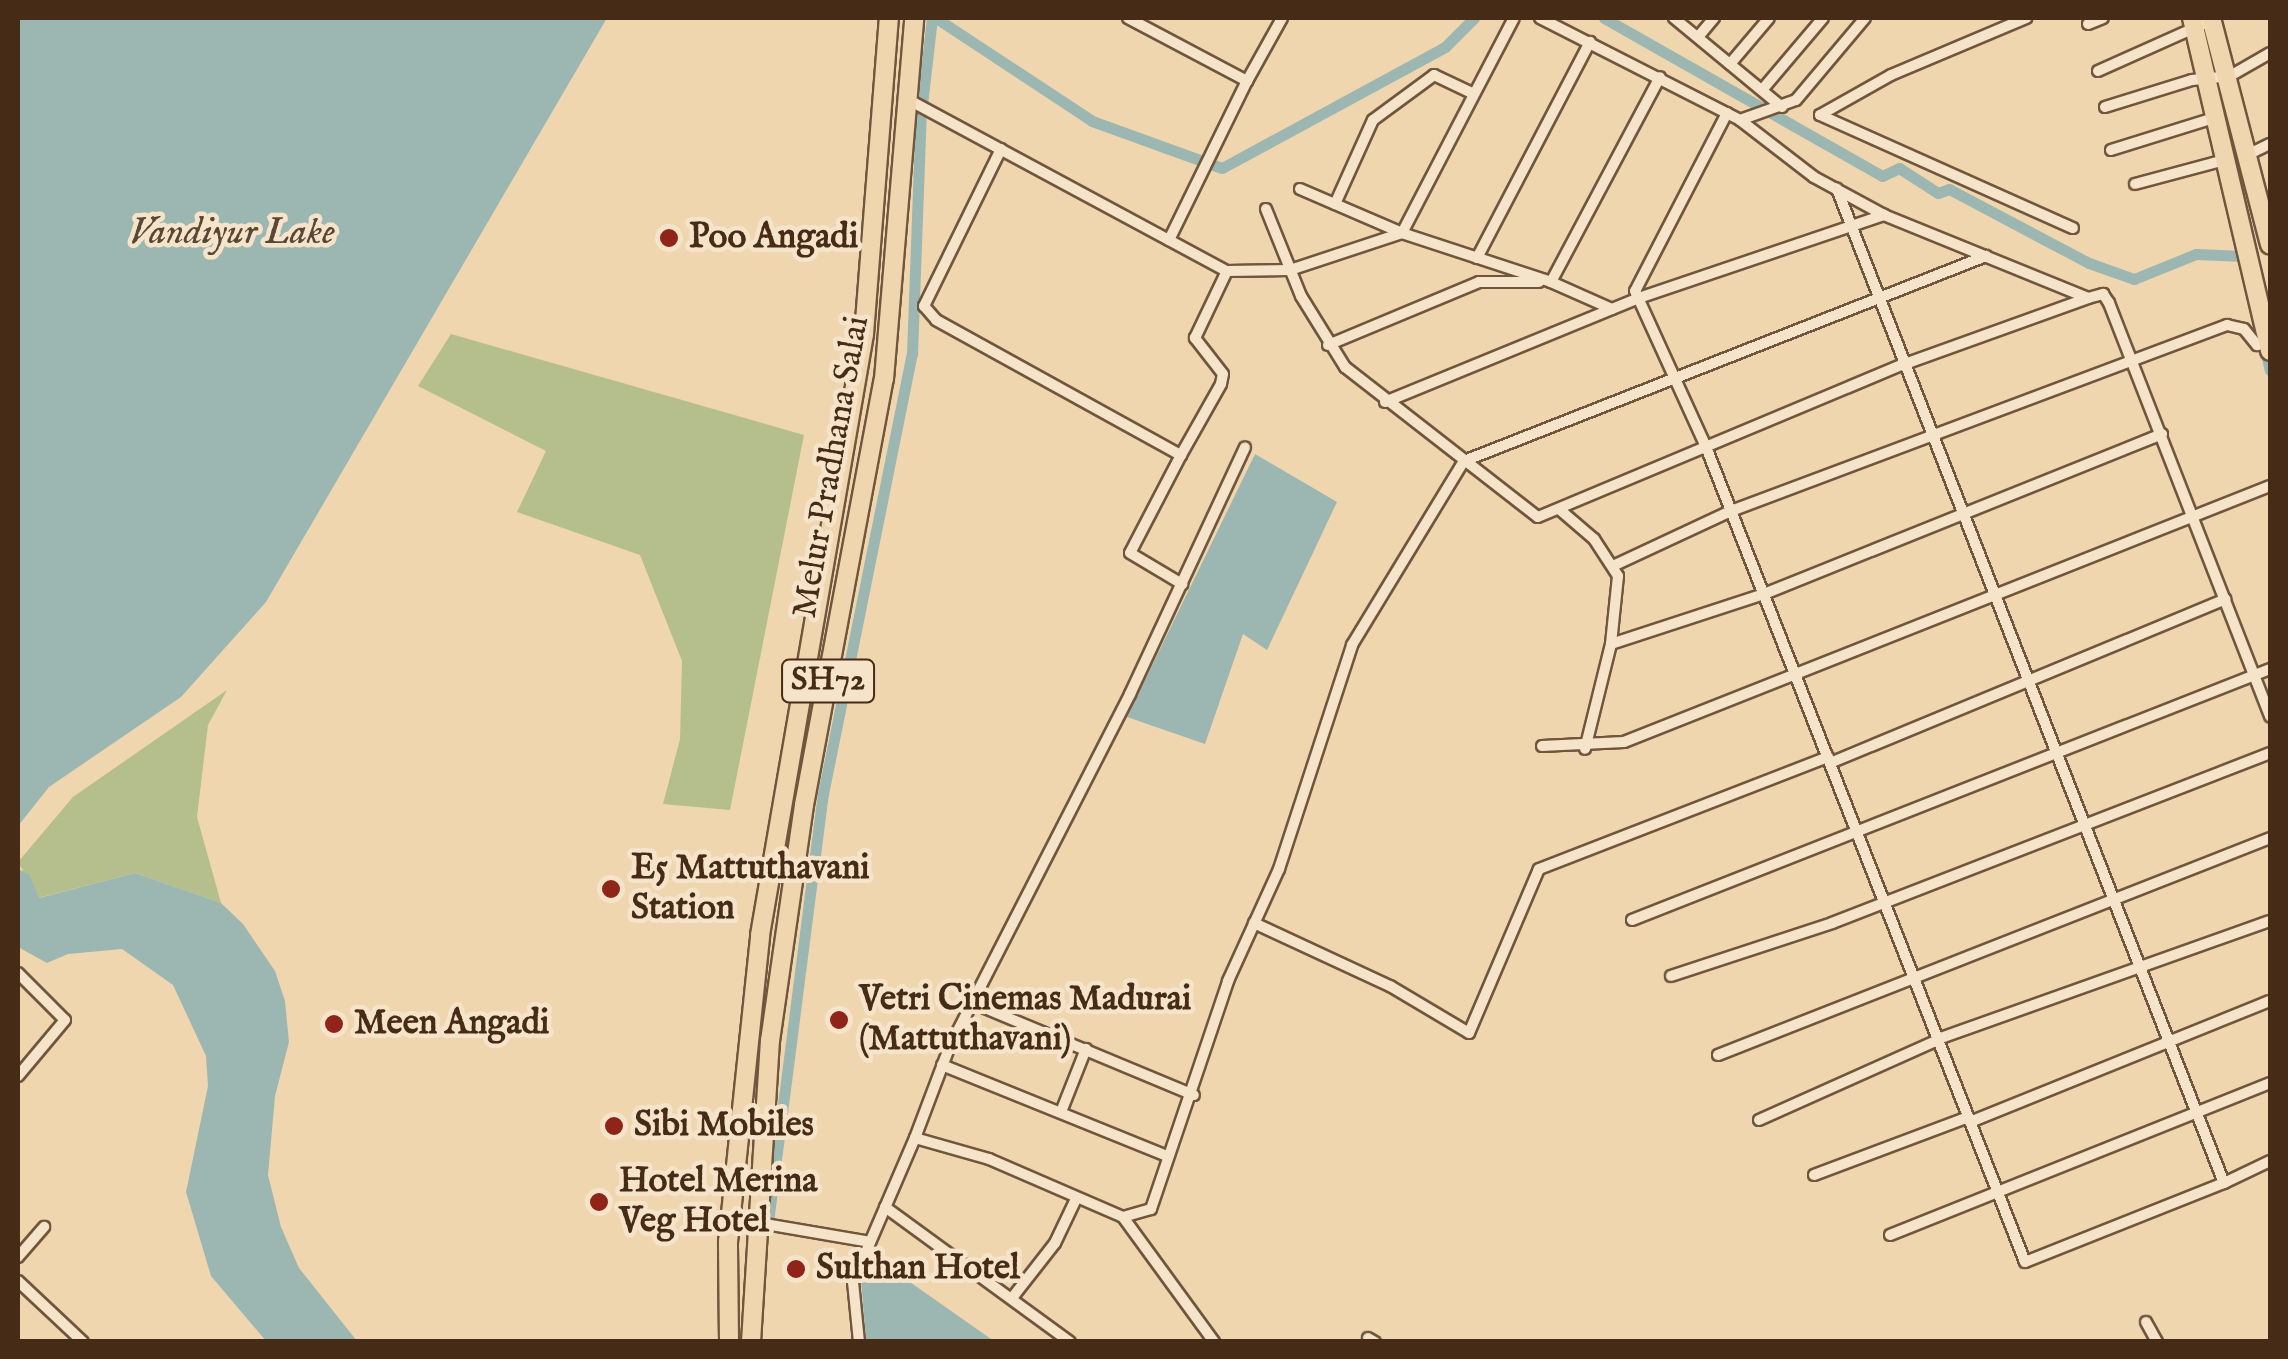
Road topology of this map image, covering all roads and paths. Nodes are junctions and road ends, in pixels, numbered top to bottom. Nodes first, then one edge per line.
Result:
1 (888, 18) edge
2 (1128, 18) edge
3 (1282, 18) edge
4 (1514, 18) edge
5 (1540, 18) edge
6 (1674, 18) edge
7 (1714, 18) edge
8 (1769, 18) edge
9 (1823, 18) edge
10 (1865, 18) edge
11 (2026, 18) edge
12 (2102, 18) edge
13 (914, 19) edge
14 (2202, 21) edge
15 (2088, 24) dead end
16 (1698, 38) junction
17 (1590, 42) junction
18 (2270, 53) edge
19 (1730, 64) junction
20 (2098, 71) dead end
21 (2230, 76) junction
22 (1660, 77) junction
23 (2208, 78) junction
24 (1246, 80) junction
25 (1762, 90) junction
26 (1474, 94) junction
27 (916, 102) junction
28 (2104, 108) dead end
29 (1772, 110) junction
30 (2237, 110) junction
31 (1727, 113) junction
32 (2216, 117) junction
33 (1740, 120) junction
34 (2270, 144) edge
35 (1001, 149) junction
36 (2110, 150) dead end
37 (2249, 156) junction
38 (2228, 159) junction
39 (2135, 184) dead end
40 (1300, 189) dead end
41 (1837, 189) junction
42 (1335, 204) junction
43 (1266, 210) dead end
44 (1884, 215) junction
45 (2265, 220) junction
46 (2243, 224) junction
47 (1850, 226) junction
48 (2072, 228) dead end
49 (1402, 233) junction
50 (1168, 240) junction
51 (2270, 244) edge
52 (1986, 256) junction
53 (1477, 258) junction
54 (1290, 270) junction
55 (1227, 271) junction
56 (1551, 282) junction
57 (1639, 298) junction
58 (1876, 298) junction
59 (2088, 298) junction
60 (1612, 309) junction
61 (2267, 344) edge
62 (1328, 345) junction
63 (1902, 365) junction
64 (2132, 366) junction
65 (1675, 374) junction
66 (1385, 402) junction
67 (2162, 434) junction
68 (1934, 436) junction
69 (1245, 447) dead end
70 (1706, 447) junction
71 (1181, 455) junction
72 (1464, 462) junction
73 (2270, 486) edge
74 (1559, 509) junction
75 (1731, 512) junction
76 (1962, 513) junction
77 (2195, 519) junction
78 (1615, 565) junction
79 (1182, 584) junction
80 (1764, 594) junction
81 (1996, 594) junction
82 (2226, 599) junction
83 (1611, 644) junction
84 (2270, 669) edge
85 (1795, 673) junction
86 (2254, 675) junction
87 (2028, 681) junction
88 (2270, 718) edge
89 (1542, 746) dead end
90 (1584, 749) junction
91 (2270, 753) edge
92 (2055, 754) junction
93 (1829, 760) junction
94 (2084, 826) junction
95 (1858, 833) junction
96 (2270, 838) edge
97 (2114, 899) junction
98 (1884, 902) junction
99 (1632, 920) dead end
100 (2270, 921) edge
101 (1254, 924) junction
102 (2143, 970) junction
103 (18, 973) edge
104 (1671, 976) dead end
105 (1913, 976) junction
106 (2270, 1001) edge
107 (975, 1004) junction
108 (1938, 1039) junction
109 (2170, 1042) junction
110 (1086, 1049) junction
111 (1718, 1055) dead end
112 (22, 1060) edge
113 (942, 1065) junction
114 (18, 1076) edge
115 (2270, 1083) edge
116 (1194, 1095) junction
117 (1061, 1112) junction
118 (2197, 1113) junction
119 (1969, 1119) junction
120 (1759, 1120) dead end
121 (915, 1138) junction
122 (1167, 1156) junction
123 (2270, 1161) edge
124 (1814, 1174) dead end
125 (2224, 1183) junction
126 (1997, 1192) junction
127 (1076, 1199) junction
128 (885, 1208) junction
129 (1123, 1217) junction
130 (730, 1218) junction
131 (754, 1224) junction
132 (44, 1227) dead end
133 (1890, 1235) dead end
134 (870, 1242) junction
135 (18, 1257) edge
136 (18, 1281) edge
137 (1012, 1298) junction
138 (2146, 1322) dead end
139 (82, 1342) edge
140 (729, 1342) edge
141 (751, 1342) edge
142 (859, 1342) edge
143 (1070, 1342) edge
144 (1214, 1342) edge
145 (2157, 1342) edge

1 - 130 main road, Melur Pradhana Salai / SH72
2 - 24 street
3 - 24 street
4 - 26 street
5 - 17 street
6 - 16 street
7 - 16 street
8 - 19 street
9 - 25 street
10 - 29 street
11 - 48 street
12 - 15 street
13 - 27 main road, Melur Pradhana Salai / SH72
14 - 20 street
14 - 21 main road
14 - 23 main road
16 - 19 street
17 - 22 street
17 - 53 street
18 - 21 street
19 - 25 street
21 - 23 street
21 - 30 main road
22 - 31 street
22 - 56 street
23 - 28 street
23 - 32 main road
24 - 50 street
25 - 29 street
26 - 42 street
26 - 49 street
27 - 35 street
27 - 131 main road, Melur Pradhana Salai / SH72
29 - 33 street
30 - 32 street
30 - 37 main road
31 - 33 street
31 - 57 street
32 - 36 street
32 - 38 main road
33 - 41 street
34 - 37 street
35 - 50 street
35 - 71 street
37 - 38 street
37 - 45 main road
38 - 39 street
38 - 46 main road
40 - 42 street
41 - 44 street
41 - 47 street
42 - 49 street
43 - 54 street
44 - 47 street
44 - 52 street
45 - 46 main road
45 - 51 main road
46 - 61 main road
47 - 57 street
47 - 58 street
49 - 53 street
49 - 54 street
50 - 55 street
52 - 58 street
52 - 59 street
53 - 56 street
54 - 55 street
54 - 62 street
55 - 71 street
56 - 60 street
56 - 62 street
57 - 60 street
57 - 65 street
58 - 63 street
58 - 65 street
59 - 63 street
59 - 64 street
60 - 66 street
61 - 64 street
62 - 66 street
63 - 68 street
63 - 70 street
64 - 67 street
64 - 68 street
65 - 70 street
65 - 72 street
66 - 72 street
67 - 76 street
67 - 77 street
68 - 75 street
68 - 76 street
69 - 79 street
70 - 74 street
70 - 75 street
71 - 79 street
72 - 74 street
72 - 101 street
73 - 77 street
74 - 78 street
75 - 78 street
75 - 80 street
76 - 80 street
76 - 81 street
77 - 81 street
77 - 82 street
78 - 83 street
79 - 107 street
80 - 83 street
80 - 85 street
81 - 85 street
81 - 87 street
82 - 86 street
82 - 87 street
83 - 90 street
84 - 86 street
85 - 90 street
85 - 93 street
86 - 88 street
86 - 92 street
87 - 92 street
87 - 93 street
89 - 90 street
91 - 94 street
92 - 94 street
92 - 95 street
93 - 95 street
93 - 101 street
94 - 97 street
94 - 98 street
95 - 98 street
95 - 99 street
96 - 97 street
97 - 102 street
97 - 105 street
98 - 104 street
98 - 105 street
100 - 102 street
101 - 116 street
102 - 108 street
102 - 109 street
103 - 112 street
105 - 108 street
105 - 111 street
106 - 109 street
107 - 110 street
107 - 113 street
108 - 119 street
108 - 120 street
109 - 118 street
109 - 119 street
110 - 116 street
110 - 117 street
112 - 114 street
113 - 117 street
113 - 121 street
115 - 118 street
116 - 122 street
117 - 122 street
118 - 125 street
118 - 126 street
119 - 124 street
119 - 126 street
121 - 127 street
121 - 128 street
122 - 129 street
123 - 125 street
125 - 126 street
126 - 133 street
127 - 129 street
127 - 137 street
128 - 134 street
128 - 137 street
129 - 144 street
130 - 131 street
130 - 140 main road, Melur Pradhana Salai / SH72
131 - 134 street
131 - 141 main road, Melur Pradhana Salai / SH72
132 - 135 street
134 - 142 street
136 - 139 street
137 - 143 street
138 - 145 street

